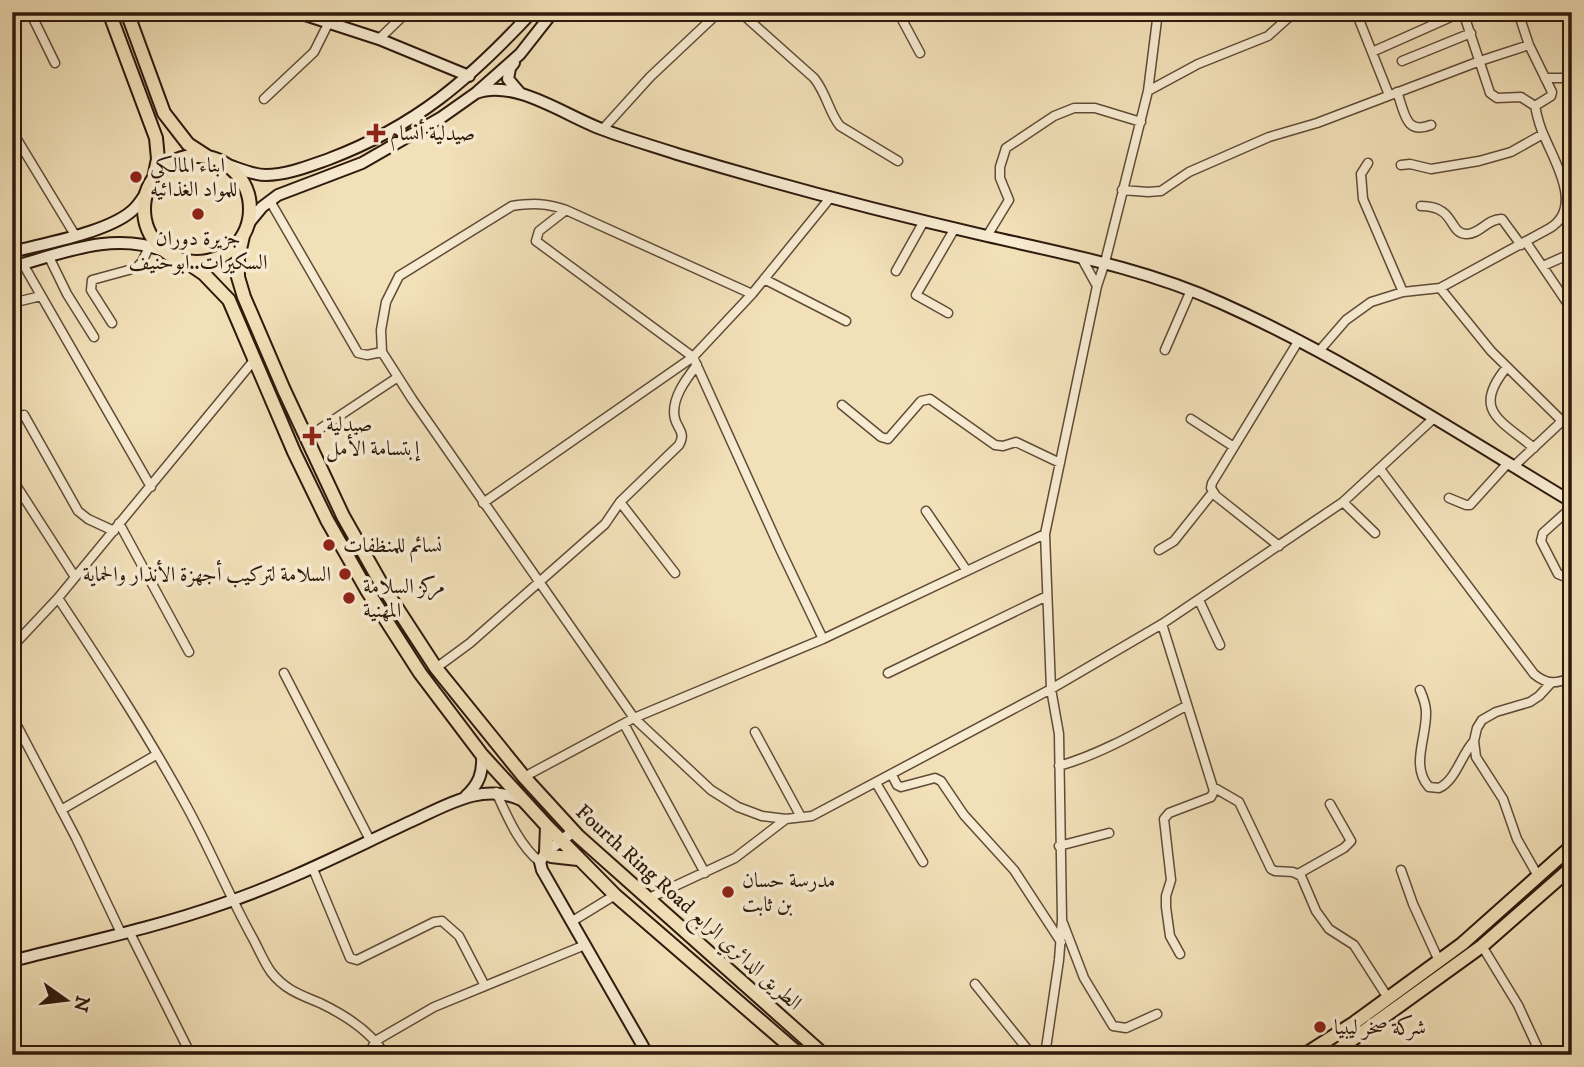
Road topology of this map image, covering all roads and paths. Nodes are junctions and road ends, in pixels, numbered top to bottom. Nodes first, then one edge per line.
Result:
1 (30, 12) edge
2 (110, 12) edge
3 (127, 12) edge
4 (296, 12) edge
5 (407, 12) edge
6 (532, 12) edge
7 (553, 12) edge
8 (719, 12) edge
9 (740, 12) edge
10 (898, 12) edge
11 (1158, 12) edge
12 (1300, 12) edge
13 (1356, 12) edge
14 (1463, 12) edge
15 (1518, 12) edge
16 (329, 22) junction
17 (1471, 33) junction
18 (379, 39) junction
19 (1529, 45) junction
20 (1372, 52) junction
21 (920, 53) dead end
22 (520, 54) junction
23 (1402, 61) dead end
24 (1480, 61) junction
25 (55, 63) dead end
26 (469, 76) junction
27 (1545, 78) junction
28 (1572, 78) edge
29 (1148, 91) junction
30 (476, 93) junction
31 (1393, 93) junction
32 (523, 94) junction
33 (264, 99) dead end
34 (1535, 106) junction
35 (1141, 122) junction
36 (1431, 125) dead end
37 (603, 130) junction
38 (12, 131) edge
39 (1543, 134) junction
40 (208, 157) junction
41 (898, 161) dead end
42 (1368, 163) dead end
43 (225, 164) junction
44 (1401, 165) dead end
45 (151, 185) junction
46 (1122, 190) junction
47 (830, 198) junction
48 (270, 201) junction
49 (1421, 206) dead end
50 (566, 210) junction
51 (924, 221) junction
52 (955, 228) junction
53 (245, 230) junction
54 (75, 235) junction
55 (987, 236) junction
56 (1524, 244) junction
57 (150, 246) junction
58 (12, 251) edge
59 (164, 251) junction
60 (1572, 253) edge
61 (49, 257) junction
62 (1082, 257) junction
63 (185, 261) junction
64 (1105, 262) junction
65 (18, 265) edge
66 (1543, 266) junction
67 (895, 271) dead end
68 (764, 279) junction
69 (1097, 286) junction
70 (1440, 288) junction
71 (1191, 290) junction
72 (1403, 292) junction
73 (752, 294) junction
74 (41, 296) junction
75 (12, 303) edge
76 (1572, 310) edge
77 (948, 313) dead end
78 (846, 321) dead end
79 (112, 323) dead end
80 (94, 337) dead end
81 (1299, 340) junction
82 (1165, 350) dead end
83 (1320, 350) junction
84 (382, 352) junction
85 (255, 359) junction
86 (695, 361) junction
87 (1507, 367) junction
88 (398, 377) junction
89 (842, 405) dead end
90 (23, 415) dead end
91 (1434, 418) junction
92 (1191, 419) dead end
93 (306, 438) junction
94 (1234, 447) junction
95 (1534, 448) junction
96 (1060, 463) junction
97 (1510, 465) junction
98 (1380, 469) junction
99 (12, 479) edge
100 (150, 487) junction
101 (1213, 492) junction
102 (1449, 498) dead end
103 (620, 502) junction
104 (1343, 502) junction
105 (483, 503) junction
106 (1572, 504) edge
107 (926, 510) dead end
108 (117, 527) junction
109 (1375, 533) dead end
110 (1045, 534) junction
111 (1279, 547) junction
112 (1159, 550) dead end
113 (967, 571) junction
114 (1572, 572) edge
115 (675, 573) dead end
116 (75, 577) junction
117 (539, 582) junction
118 (1047, 596) junction
119 (58, 598) junction
120 (1199, 600) junction
121 (1162, 624) junction
122 (823, 639) junction
123 (1220, 645) dead end
124 (12, 647) edge
125 (189, 652) dead end
126 (436, 668) junction
127 (284, 673) dead end
128 (888, 673) dead end
129 (1572, 677) edge
130 (1550, 683) junction
131 (1051, 689) junction
132 (1420, 690) dead end
133 (1186, 706) junction
134 (12, 716) edge
135 (634, 718) junction
136 (624, 724) junction
137 (16, 732) edge
138 (755, 732) dead end
139 (1474, 741) junction
140 (156, 754) junction
141 (482, 755) junction
142 (1059, 766) junction
143 (892, 775) junction
144 (524, 777) junction
145 (876, 783) junction
146 (1213, 787) junction
147 (496, 792) junction
148 (464, 797) junction
149 (521, 800) junction
150 (1330, 804) dead end
151 (61, 810) junction
152 (801, 817) junction
153 (786, 819) junction
154 (547, 826) junction
155 (1109, 833) dead end
156 (576, 834) junction
157 (370, 840) junction
158 (564, 843) junction
159 (1059, 846) junction
160 (1572, 846) edge
161 (545, 857) junction
162 (579, 859) junction
163 (923, 863) dead end
164 (1572, 867) edge
165 (313, 869) junction
166 (1401, 870) dead end
167 (705, 873) junction
168 (1298, 874) junction
169 (1538, 876) junction
170 (615, 895) junction
171 (647, 899) junction
172 (232, 901) junction
173 (1062, 920) junction
174 (571, 922) junction
175 (125, 932) junction
176 (1061, 942) junction
177 (585, 945) junction
178 (1482, 946) junction
179 (1180, 954) dead end
180 (12, 961) edge
181 (1439, 961) junction
182 (975, 984) dead end
183 (485, 986) junction
184 (1388, 998) junction
185 (1157, 1014) dead end
186 (377, 1040) junction
187 (795, 1051) edge
188 (191, 1055) edge
189 (367, 1055) edge
190 (385, 1055) edge
191 (648, 1055) edge
192 (776, 1055) edge
193 (824, 1055) edge
194 (1032, 1055) edge
195 (1045, 1055) edge
196 (1304, 1055) edge
197 (1331, 1055) edge
198 (1541, 1055) edge

1 - 25 street
2 - 45 main road
3 - 40 main road
4 - 16 street
5 - 18 street
6 - 26 street
7 - 22 street
8 - 37 street
9 - 41 street
10 - 21 street
11 - 29 street
12 - 29 street
13 - 20 street
14 - 17 street
14 - 20 street
15 - 19 street
16 - 18 street
16 - 33 street
17 - 23 street
17 - 24 street
18 - 26 street
19 - 24 street
19 - 27 street
20 - 31 street
22 - 30 street
22 - 32 street
24 - 31 street
24 - 34 street
26 - 43 street
27 - 28 street
27 - 34 street
29 - 35 street
30 - 32 street
30 - 48 street
31 - 36 street
31 - 46 street
32 - 37 street
34 - 39 street
35 - 46 street
35 - 55 street
37 - 47 street
38 - 54 street
39 - 44 street
39 - 56 street
40 - 43 main road
40 - 45 main road
42 - 72 street
43 - 53 main road
45 - 54 street
45 - 59 main road
46 - 64 street
47 - 51 street
47 - 68 street
48 - 53 street
48 - 84 street
49 - 56 street
50 - 73 street
50 - 84 street
50 - 86 street
51 - 52 street
51 - 67 street
52 - 55 street
52 - 77 street
53 - 63 main road
53 - 93 main road, Fourth Ring Road الطريق الدائري الرابع
54 - 58 street
55 - 62 street
56 - 66 street
56 - 70 street
57 - 59 street
57 - 61 street
57 - 79 street
59 - 63 main road
60 - 66 street
61 - 65 street
61 - 80 street
62 - 64 street
62 - 69 street
63 - 85 main road
64 - 69 street
64 - 71 street
65 - 74 street
66 - 76 street
68 - 73 street
68 - 78 street
69 - 96 street
70 - 72 street
70 - 87 street
71 - 81 street
71 - 82 street
72 - 83 street
73 - 86 street
74 - 75 street
74 - 100 street
81 - 83 street
81 - 94 street
83 - 91 street
84 - 88 street
85 - 100 street
85 - 141 main road
86 - 103 street
86 - 105 street
86 - 122 street
87 - 95 street
87 - 95 street
88 - 93 street
88 - 105 street
89 - 96 street
90 - 108 street
91 - 97 street
91 - 98 street
92 - 94 street
93 - 126 main road, Fourth Ring Road الطريق الدائري الرابع
94 - 101 street
95 - 97 street
96 - 110 street
97 - 102 street
97 - 106 street
98 - 104 street
98 - 130 street
99 - 116 street
100 - 108 street
101 - 111 street
101 - 112 street
103 - 115 street
103 - 117 street
104 - 109 street
104 - 111 street
105 - 117 street
106 - 114 street
107 - 113 street
108 - 116 street
108 - 125 street
110 - 113 street
110 - 118 street
111 - 120 street
113 - 122 street
116 - 119 street
117 - 126 street
117 - 135 street
118 - 128 street
118 - 131 street
119 - 124 street
119 - 140 street
120 - 121 street
120 - 123 street
121 - 131 street
121 - 133 street
122 - 135 street
126 - 144 main road, Fourth Ring Road الطريق الدائري الرابع
127 - 157 street
129 - 130 street
130 - 139 street
131 - 142 street
131 - 143 street
132 - 139 street
133 - 142 street
133 - 146 street
134 - 137 street
135 - 136 street
135 - 153 street
136 - 144 street
136 - 167 street
137 - 151 street
138 - 152 street
139 - 169 street
140 - 151 street
140 - 172 street
141 - 148 street
141 - 149 main road
142 - 159 street
143 - 145 street
143 - 176 street
144 - 156 main road, Fourth Ring Road الطريق الدائري الرابع
145 - 152 street
145 - 163 street
146 - 168 street
146 - 179 street
147 - 148 street
147 - 149 street
147 - 161 street
148 - 157 street
149 - 154 main road
150 - 168 street
151 - 175 street
152 - 153 street
153 - 167 street
154 - 158 main road
154 - 161 main road
155 - 159 street
156 - 158 street
156 - 171 main road, Fourth Ring Road الطريق الدائري الرابع
157 - 165 street
158 - 161 street
158 - 162 main road
159 - 173 street
160 - 169 main road
161 - 162 main road
161 - 174 street
162 - 170 main road
164 - 178 main road
165 - 172 street
165 - 183 street
166 - 181 street
167 - 171 street
168 - 184 street
169 - 181 main road
170 - 174 street
170 - 187 main road
171 - 193 main road, Fourth Ring Road الطريق الدائري الرابع
172 - 175 street
172 - 186 street
173 - 176 street
173 - 185 street
174 - 177 street
175 - 180 street
175 - 188 street
176 - 195 street
177 - 183 street
177 - 191 street
178 - 197 main road
178 - 198 street
181 - 184 main road
182 - 194 street
183 - 186 street
184 - 196 main road
186 - 189 street
186 - 190 street
187 - 192 street

